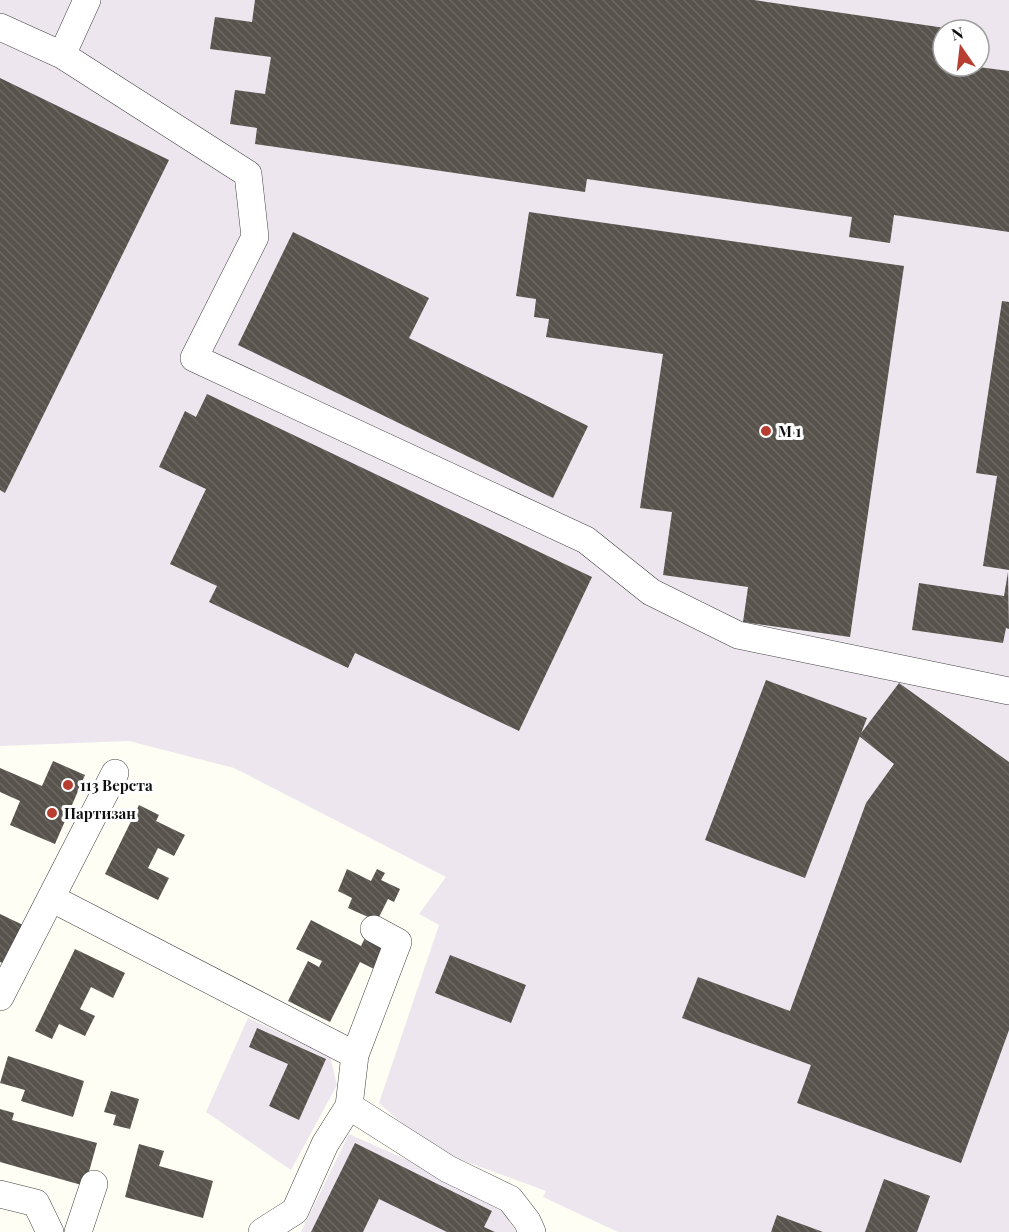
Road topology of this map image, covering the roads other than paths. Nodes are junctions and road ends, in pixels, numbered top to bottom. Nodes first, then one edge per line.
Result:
1 (87, 0) edge
2 (0, 27) edge
3 (62, 55) junction
4 (1009, 691) edge
5 (116, 773) dead end
6 (51, 898) junction
7 (374, 929) dead end
8 (0, 997) edge
9 (354, 1055) junction
10 (349, 1106) junction
11 (94, 1184) dead end
12 (0, 1194) edge
13 (50, 1232) edge
14 (78, 1232) edge
15 (262, 1232) edge
16 (532, 1232) edge

1 - 3 street
2 - 3 street
3 - 4 street
5 - 6 street
6 - 8 street
6 - 9 street
7 - 9 street
9 - 10 street
10 - 15 street
10 - 16 street
11 - 14 street
12 - 13 street

